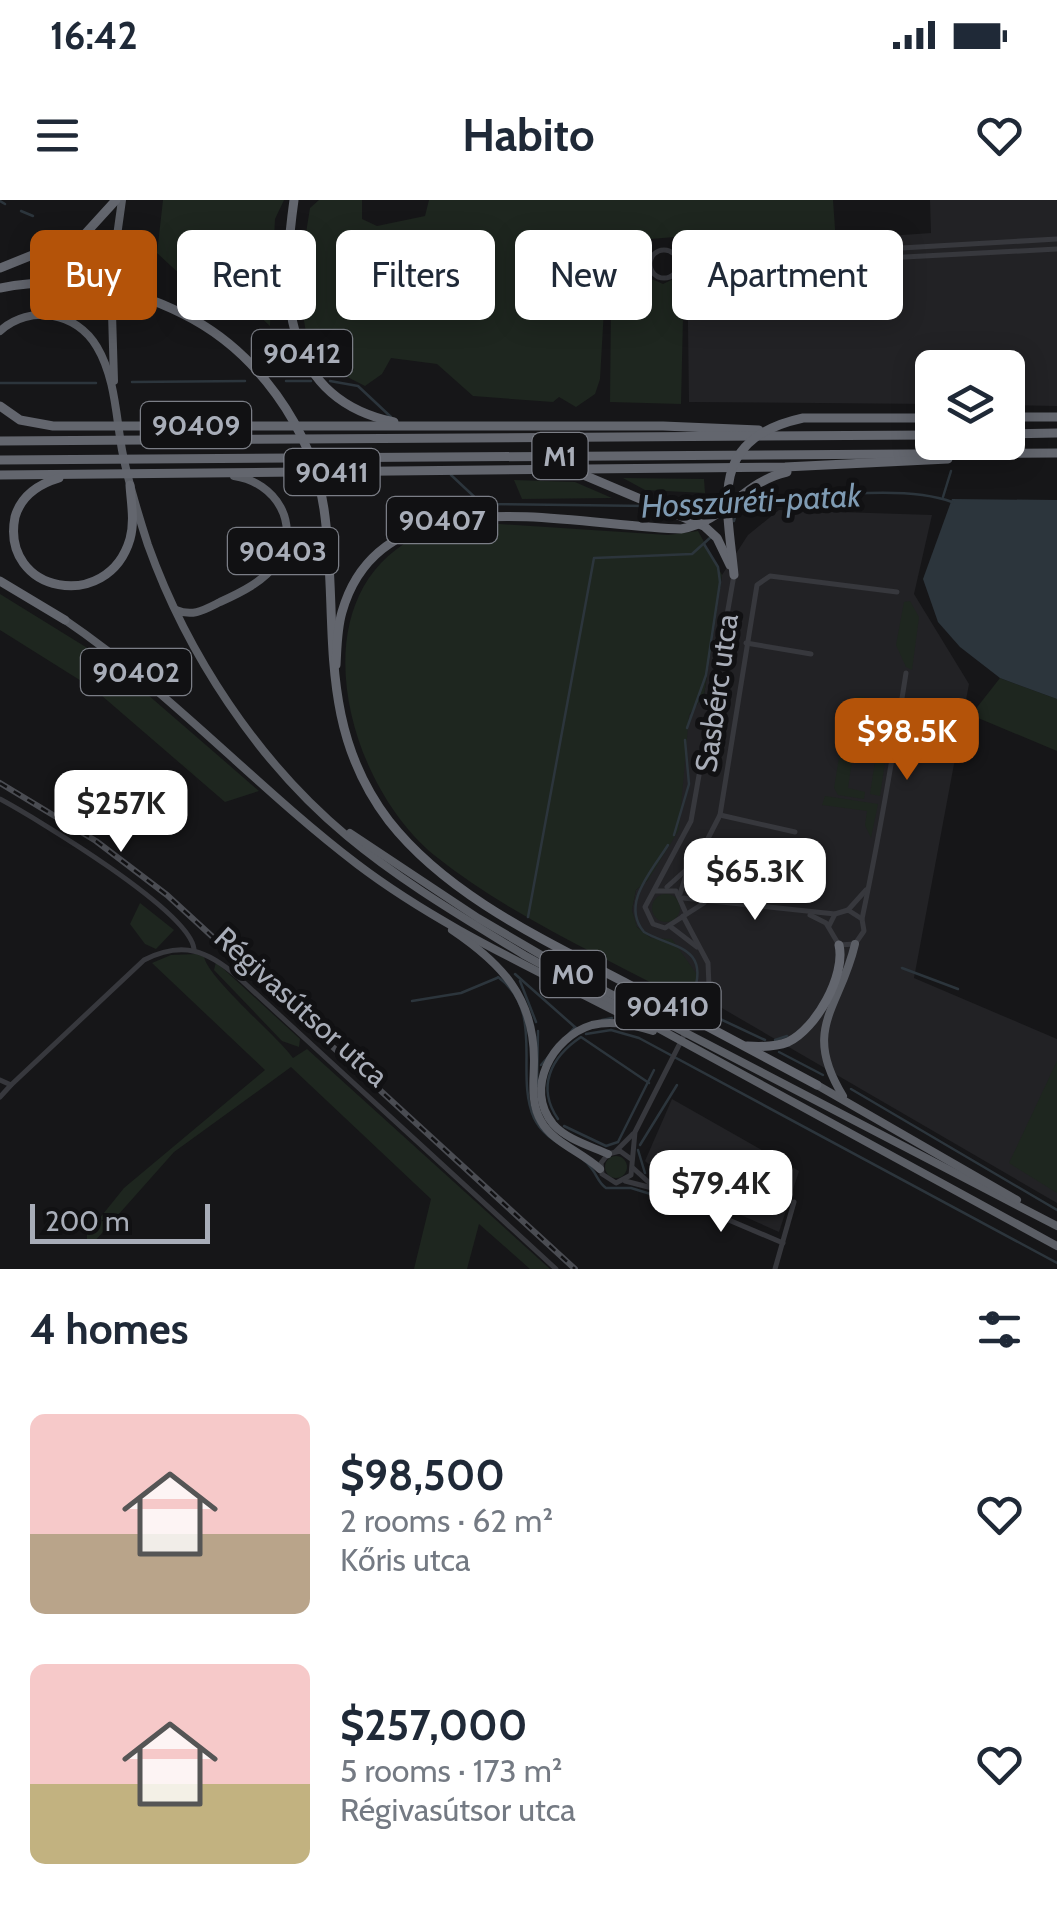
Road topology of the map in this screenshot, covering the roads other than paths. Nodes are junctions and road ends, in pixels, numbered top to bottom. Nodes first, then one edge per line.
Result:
1 (119, 200) edge
2 (294, 200) edge
3 (1057, 239) edge
4 (903, 247) edge
5 (1057, 248) edge
6 (903, 256) edge
7 (0, 268) edge
8 (0, 288) edge
9 (0, 331) edge
10 (0, 406) edge
11 (116, 410) junction
12 (1057, 416) edge
13 (1025, 417) edge
14 (915, 418) edge
15 (431, 427) junction
16 (1057, 433) edge
17 (915, 434) edge
18 (1025, 434) edge
19 (801, 435) junction
20 (0, 442) edge
21 (1025, 453) edge
22 (1057, 453) edge
23 (915, 454) edge
24 (915, 459) edge
25 (0, 460) edge
26 (822, 466) junction
27 (566, 470) junction
28 (210, 473) junction
29 (77, 474) junction
30 (0, 475) edge
31 (130, 485) junction
32 (734, 575) junction
33 (0, 581) edge
34 (896, 592) dead end
35 (176, 610) junction
36 (65, 620) joint
37 (746, 643) junction
38 (810, 654) dead end
39 (906, 672) dead end
40 (334, 688) junction
41 (0, 800) edge
42 (720, 815) junction
43 (330, 819) junction
44 (794, 832) dead end
45 (688, 869) junction
46 (667, 888) junction
47 (868, 888) junction
48 (654, 890) junction
49 (682, 896) junction
50 (704, 903) junction
51 (848, 910) junction
52 (807, 913) junction
53 (684, 914) junction
54 (835, 914) junction
55 (442, 919) junction
56 (862, 919) junction
57 (828, 926) junction
58 (671, 927) junction
59 (840, 944) junction
60 (854, 944) junction
61 (700, 948) junction
62 (194, 949) junction
63 (652, 1026) junction
64 (667, 1035) junction
65 (744, 1046) junction
66 (0, 1080) edge
67 (11, 1085) junction
68 (817, 1085) joint
69 (0, 1097) edge
70 (845, 1100) junction
71 (636, 1132) junction
72 (612, 1152) junction
73 (632, 1164) junction
74 (600, 1170) junction
75 (625, 1181) junction
76 (656, 1189) junction
77 (794, 1202) dead end
78 (1053, 1224) edge
79 (784, 1243) junction
80 (1057, 1246) edge
81 (556, 1269) edge
82 (776, 1269) edge

1 - 7 highway
1 - 11 highway
2 - 15 highway, 90412
3 - 4 street
5 - 6 street
8 - 40 highway
9 - 11 highway, 90409
10 - 15 highway, 90409
11 - 31 highway
12 - 13 highway
14 - 32 highway
15 - 19 highway, 90409
16 - 18 highway
17 - 19 highway, M1
19 - 20 highway, M1
21 - 22 highway, M1
23 - 25 highway, M1
24 - 26 highway, 90411
26 - 27 highway, 90411
26 - 40 highway, 90407
27 - 28 highway, 90411
27 - 32 highway
28 - 29 highway, 90411
28 - 35 highway, 90403
29 - 30 highway, 90411
29 - 31 highway
31 - 35 highway
32 - 48 street
33 - 36 highway, 90402
34 - 37 street, Sasbérc utca
35 - 43 highway, M0
36 - 55 highway, 90402
37 - 38 street
37 - 42 street, Sasbérc utca
39 - 47 street
40 - 65 highway, 90410
41 - 62 street, Régivasútsor utca
42 - 44 street
42 - 45 street, Sasbérc utca
43 - 63 highway, M0
43 - 78 highway, M0
45 - 46 street, Sasbérc utca
45 - 49 street, Sasbérc utca
46 - 48 street
46 - 49 street
47 - 51 street
47 - 56 street
48 - 58 street
49 - 50 street
49 - 53 street
50 - 52 street
50 - 53 street
51 - 54 street
51 - 56 street
52 - 54 street
52 - 57 street
53 - 58 street
53 - 61 street
54 - 57 street
55 - 63 highway, 90402
55 - 74 highway
56 - 60 street
57 - 59 street
58 - 61 street
59 - 60 street
59 - 65 highway
60 - 70 highway
61 - 71 street
62 - 67 street
62 - 81 street, Régivasútsor utca
63 - 64 highway, M0
64 - 72 highway
64 - 80 highway, M0
65 - 68 highway, 90410
66 - 67 street
67 - 69 street
68 - 70 highway, 90410
70 - 78 highway, 90410
71 - 72 street
71 - 73 street
72 - 73 street
72 - 74 street
73 - 75 street
73 - 76 street
74 - 75 street
75 - 76 street
76 - 79 street
77 - 79 street
79 - 82 street

